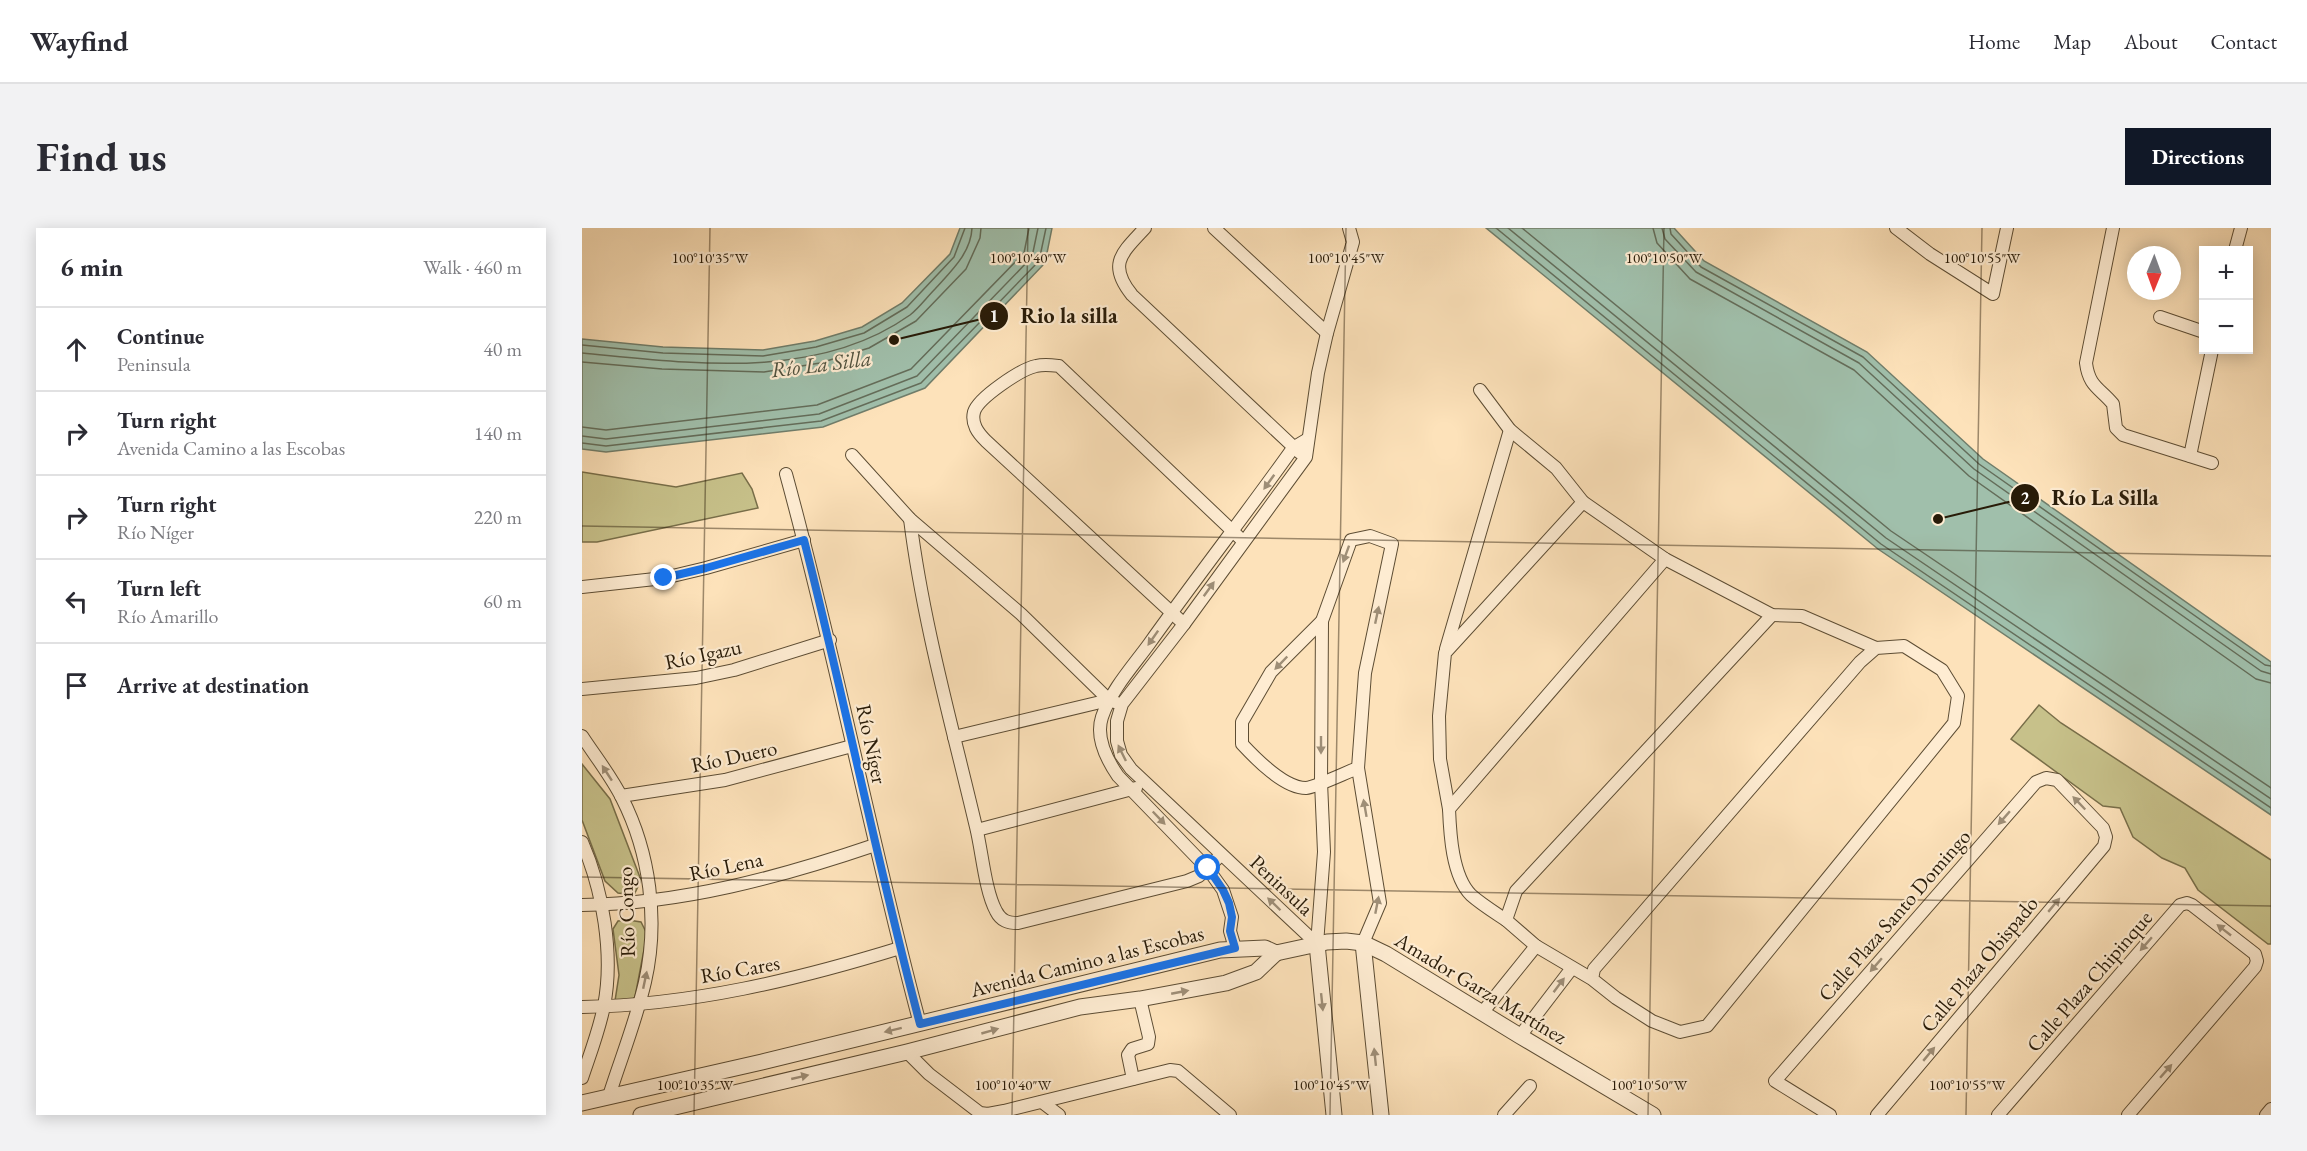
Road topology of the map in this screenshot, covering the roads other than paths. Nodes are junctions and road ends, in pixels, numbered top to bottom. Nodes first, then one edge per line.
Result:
1 (1145, 228) edge
2 (1215, 228) edge
3 (1348, 228) edge
4 (1896, 228) edge
5 (2007, 228) edge
6 (2113, 228) edge
7 (2241, 228) edge
8 (2236, 246) edge
9 (2160, 317) dead end
10 (2199, 330) edge
11 (1327, 333) junction
12 (2211, 354) edge
13 (1480, 390) dead end
14 (1510, 430) junction
15 (1308, 440) junction
16 (1293, 448) junction
17 (852, 455) dead end
18 (2190, 456) junction
19 (1306, 457) junction
20 (2212, 463) dead end
21 (786, 474) dead end
22 (1583, 502) junction
23 (910, 519) junction
24 (1233, 531) junction
25 (804, 540) junction
26 (1244, 542) junction
27 (1665, 560) junction
28 (582, 587) edge
29 (1170, 614) junction
30 (1772, 615) junction
31 (1322, 621) junction
32 (1184, 624) junction
33 (830, 640) junction
34 (1876, 648) junction
35 (1445, 653) junction
36 (582, 689) edge
37 (1109, 700) junction
38 (1122, 704) junction
39 (582, 736) edge
40 (954, 737) junction
41 (852, 746) junction
42 (1358, 768) junction
43 (2046, 778) joint
44 (1321, 782) junction
45 (1148, 784) junction
46 (1132, 790) junction
47 (621, 796) junction
48 (1449, 809) junction
49 (977, 830) junction
50 (582, 842) edge
51 (874, 845) junction
52 (1221, 855) junction
53 (1208, 868) junction
54 (650, 900) junction
55 (582, 905) edge
56 (601, 905) junction
57 (1506, 920) junction
58 (1363, 943) junction
59 (1317, 944) junction
60 (1536, 946) junction
61 (900, 948) junction
62 (1235, 948) junction
63 (1276, 953) junction
64 (1572, 968) junction
65 (1592, 979) junction
66 (1140, 999) junction
67 (640, 1004) junction
68 (604, 1006) junction
69 (582, 1007) edge
70 (1482, 1013) junction
71 (920, 1024) junction
72 (1520, 1036) junction
73 (907, 1052) junction
74 (762, 1062) junction
75 (582, 1078) edge
76 (1133, 1079) junction
77 (768, 1085) junction
78 (1530, 1086) dead end
79 (609, 1096) junction
80 (582, 1102) edge
81 (1042, 1102) junction
82 (2271, 1109) edge
83 (641, 1115) edge
84 (1059, 1115) edge
85 (1230, 1115) edge
86 (1334, 1115) edge
87 (1381, 1115) edge
88 (1504, 1115) edge
89 (1653, 1115) edge
90 (1830, 1115) edge
91 (1877, 1115) edge
92 (1998, 1115) edge
93 (2128, 1115) edge
94 (2266, 1115) edge

1 - 16 street
2 - 11 street
3 - 11 street
4 - 5 street
6 - 18 street
7 - 8 street
9 - 10 street
11 - 15 street
12 - 18 street
13 - 14 street
14 - 22 street
14 - 35 street
15 - 16 street
15 - 19 street
16 - 19 street
16 -> 24 street, Peninsula
17 - 23 street
18 - 20 street
19 - 26 street
21 - 25 street, Río Níger
22 - 27 street
22 - 35 street
23 - 37 street
23 - 40 street
24 - 26 street
24 - 29 street, Peninsula
24 - 29 street
25 - 28 street
25 - 33 street, Río Níger
32 -> 26 street
27 - 30 street
27 - 48 street
29 - 32 street
29 -> 37 street, Peninsula
30 - 34 street
30 - 57 street
42 -> 31 street
31 -> 44 street
31 -> 44 street
32 - 38 street
33 - 36 street, Río Igazu
33 - 41 street, Río Níger
34 - 65 street
34 - 65 street
35 - 48 street
37 - 38 street
37 - 40 street
37 - 46 street, Peninsula
45 -> 38 street, Peninsula
47 -> 39 street, Río Congo
40 - 49 street
41 - 47 street, Río Duero
41 - 51 street, Río Níger
42 - 44 street
58 -> 42 street
43 -> 90 street, Calle Plaza Santo Domingo
91 -> 43 street, Calle Plaza Obispado
44 - 59 street
45 - 46 street
45 - 52 street, Peninsula
46 - 49 street
46 -> 53 street, Peninsula
47 - 54 street, Río Congo
48 - 57 street
49 - 53 street
50 - 56 street, Río Congo
51 - 54 street, Río Lena
51 - 61 street, Río Níger
52 - 53 street
59 -> 52 street, Peninsula
53 - 62 street, Peninsula
54 - 56 street, Río Lena
67 -> 54 street, Río Congo
55 - 56 street, Río Lena
56 - 68 street, Río Congo
57 - 60 street
58 - 59 street, Amador Garza Martínez
58 - 70 street, Amador Garza Martínez
87 -> 58 street
59 - 63 street, Amador Garza Martínez
59 -> 86 street
60 - 64 street
60 - 70 street
61 - 67 street, Río Cares
61 - 71 street, Río Níger
62 - 63 street, Avenida Camino a las Escobas
62 - 71 street, Avenida Camino a las Escobas
66 -> 63 street, Avenida Camino a las Escobas
64 - 65 street
72 -> 64 street
73 -> 66 street, Avenida Camino a las Escobas
66 - 76 street
67 - 68 street, Río Cares
67 - 79 street, Río Congo
68 - 69 street, Río Cares
68 - 75 street, Río Congo
70 - 72 street, Amador Garza Martínez
71 -> 74 street, Avenida Camino a las Escobas
72 - 89 street, Amador Garza Martínez
77 -> 73 street, Avenida Camino a las Escobas
73 - 81 street
74 - 77 street
74 - 79 street, Avenida Camino a las Escobas
76 - 81 street
76 - 85 street
77 - 83 street, Avenida Camino a las Escobas
78 - 88 street
79 - 80 street, Avenida Camino a las Escobas
81 - 84 street
82 - 94 street
93 -> 92 street, Calle Plaza Chipinque

